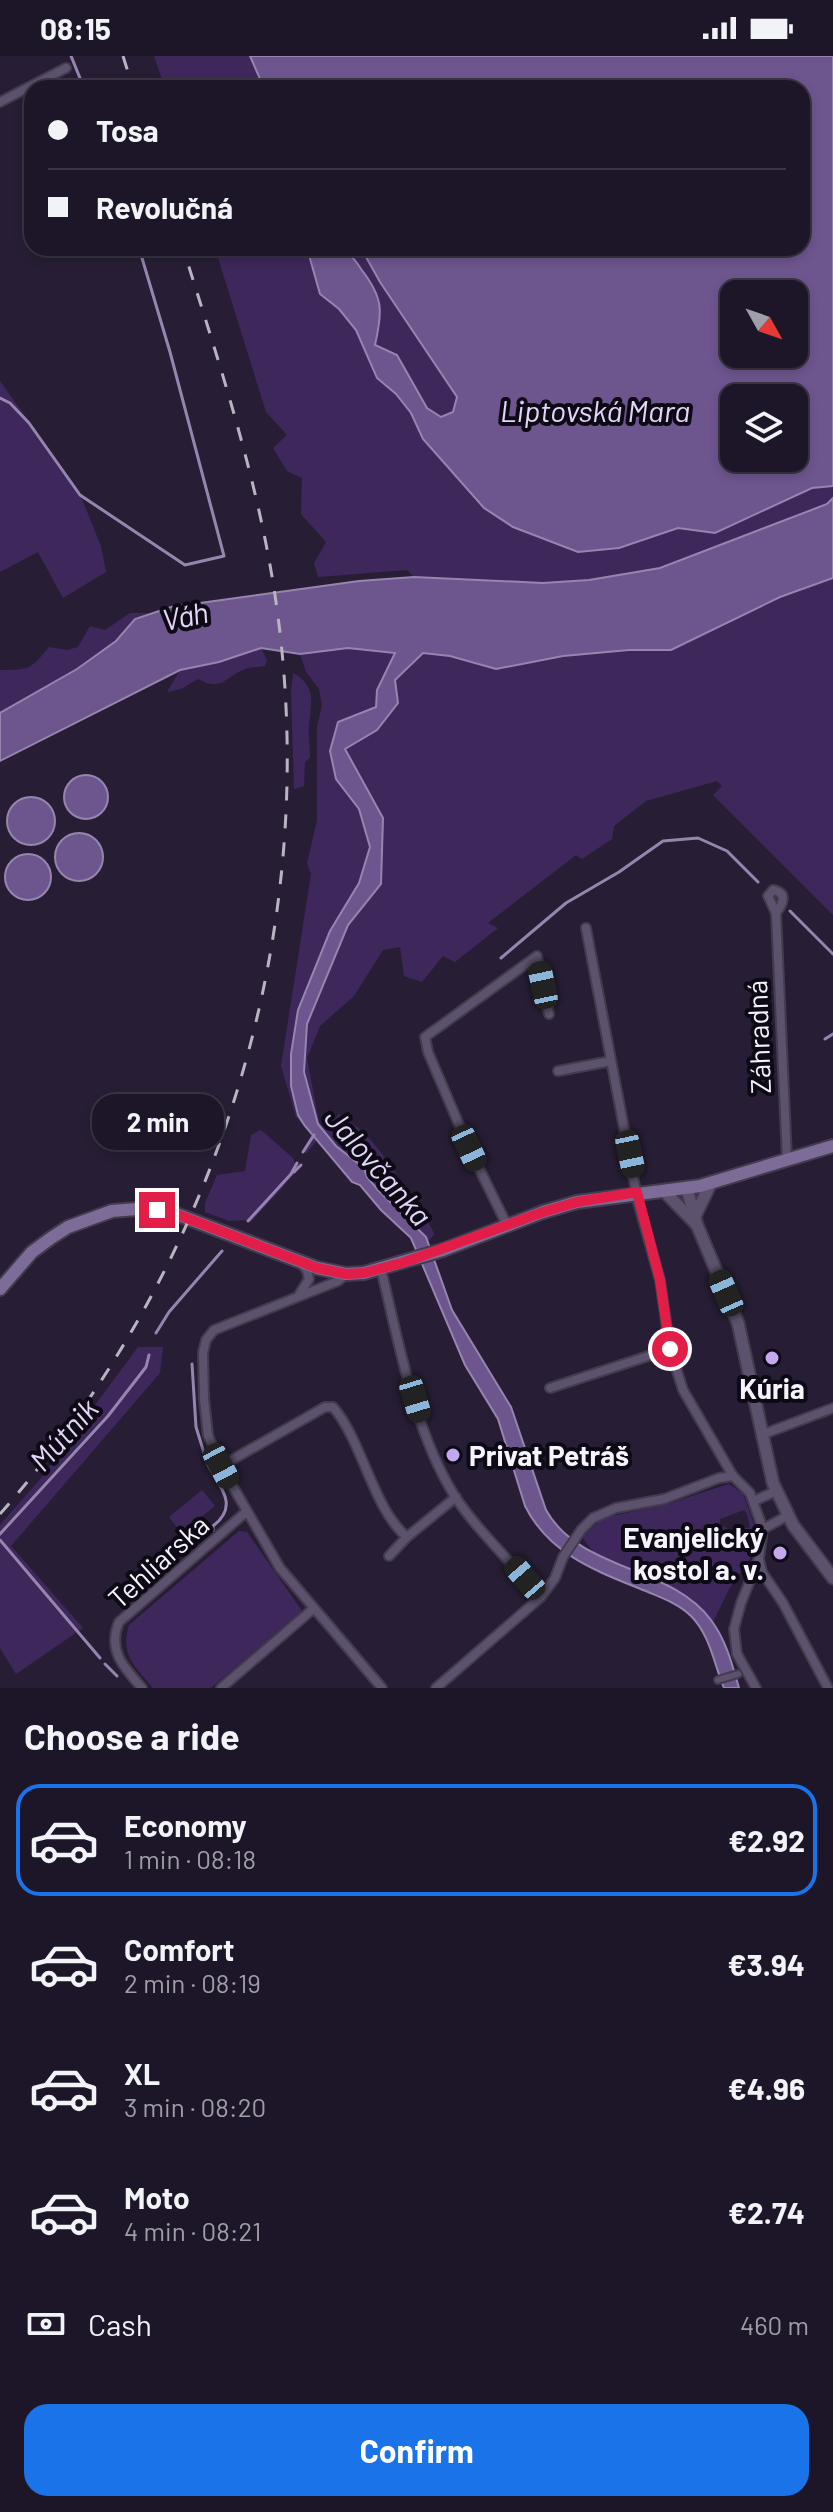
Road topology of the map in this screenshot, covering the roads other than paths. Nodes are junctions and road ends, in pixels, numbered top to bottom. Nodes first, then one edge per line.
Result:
1 (66, 68) dead end
2 (43, 80) edge
3 (24, 90) edge
4 (0, 102) edge
5 (776, 913) dead end
6 (586, 928) dead end
7 (549, 1014) dead end
8 (611, 1061) junction
9 (558, 1071) dead end
10 (833, 1146) edge
11 (787, 1159) junction
12 (711, 1183) junction
13 (687, 1189) junction
14 (664, 1191) junction
15 (637, 1192) junction
16 (696, 1221) junction
17 (507, 1225) junction
18 (300, 1262) junction
19 (381, 1269) junction
20 (346, 1274) junction
21 (0, 1289) edge
22 (298, 1297) junction
23 (670, 1349) junction
24 (550, 1388) dead end
25 (833, 1408) edge
26 (761, 1435) junction
27 (221, 1466) junction
28 (733, 1476) junction
29 (776, 1491) junction
30 (456, 1497) junction
31 (754, 1501) junction
32 (246, 1512) junction
33 (787, 1516) junction
34 (763, 1529) junction
35 (407, 1537) junction
36 (389, 1556) dead end
37 (759, 1558) junction
38 (833, 1578) edge
39 (541, 1597) junction
40 (313, 1609) junction
41 (738, 1674) dead end
42 (718, 1680) dead end
43 (833, 1681) edge
44 (142, 1688) edge
45 (221, 1688) edge
46 (381, 1688) edge
47 (436, 1688) edge
48 (756, 1688) edge
49 (829, 1688) edge

1 - 2 street
3 - 4 street
5 - 11 street, Záhradná
6 - 8 street
7 - 17 street
8 - 9 street
8 - 15 street
10 - 11 main road
11 - 12 main road
12 - 13 main road
12 - 16 street
13 - 14 main road
13 - 16 street
14 - 15 main road
14 - 16 street
15 - 17 main road
15 - 23 street
16 - 26 street
17 - 19 main road
18 - 20 main road
18 - 21 main road
18 - 22 street
19 - 20 main road
19 - 30 street
20 - 22 street
22 - 27 street
23 - 24 street
23 - 28 street
25 - 26 street
26 - 29 street
27 - 32 street
27 - 35 street
28 - 31 street
28 - 39 street
29 - 31 street
29 - 33 street
30 - 35 street
30 - 39 street
31 - 34 street
32 - 40 street
32 - 44 street, Tehliarska
33 - 34 street
33 - 38 street
34 - 37 street
35 - 36 street
37 - 48 street
37 - 49 street
39 - 47 street
40 - 45 street
40 - 46 street
41 - 42 street
43 - 49 street

